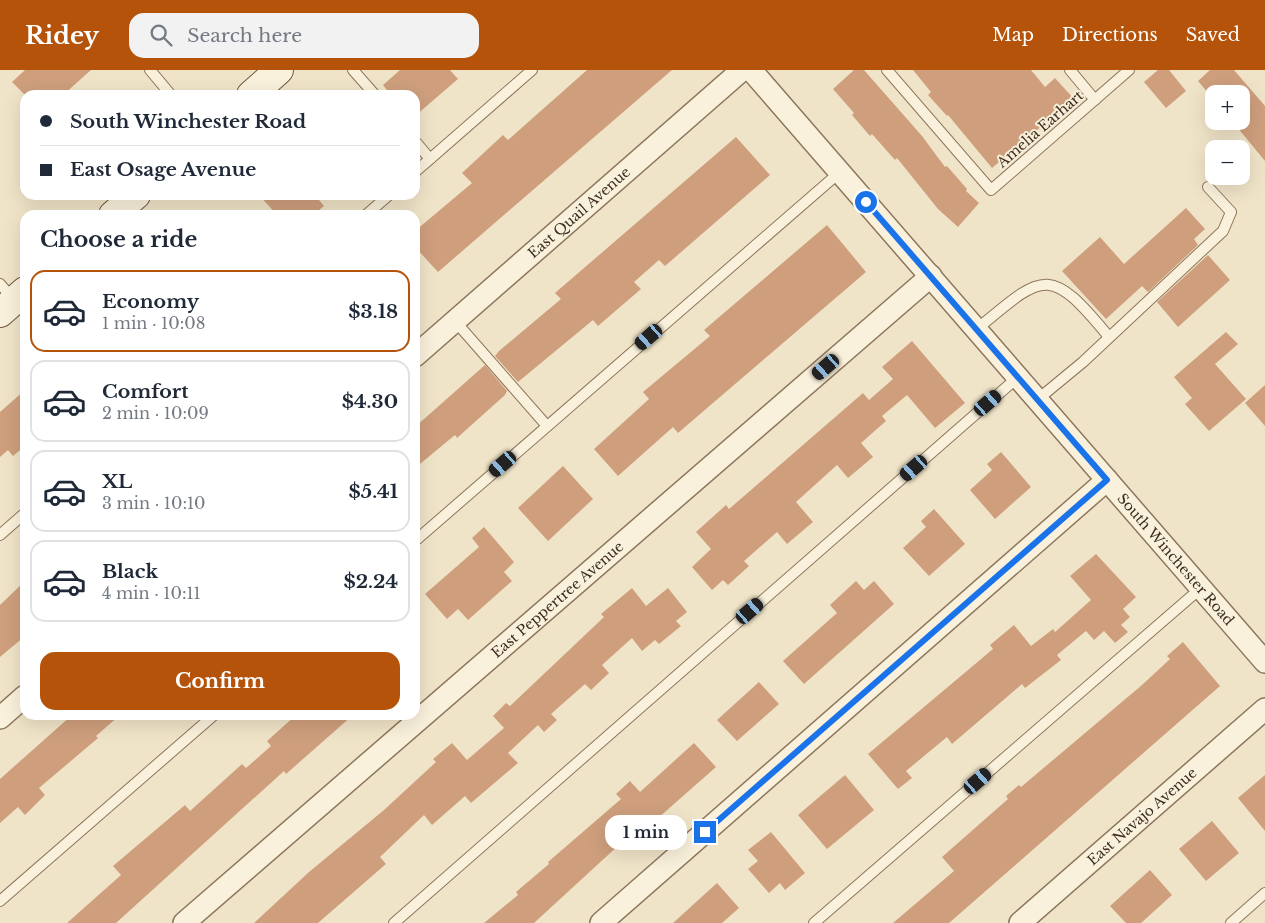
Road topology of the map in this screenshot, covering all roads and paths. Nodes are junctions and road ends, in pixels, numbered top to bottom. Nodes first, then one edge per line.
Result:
1 (150, 70) edge
2 (279, 70) edge
3 (353, 70) edge
4 (532, 70) edge
5 (742, 70) edge
6 (751, 70) edge
7 (887, 70) edge
8 (1070, 70) edge
9 (1129, 70) edge
10 (167, 90) edge
11 (257, 90) edge
12 (371, 90) edge
13 (1095, 100) junction
14 (420, 147) edge
15 (430, 159) junction
16 (420, 168) edge
17 (840, 172) junction
18 (1208, 187) dead end
19 (130, 200) edge
20 (383, 200) edge
21 (118, 210) edge
22 (372, 210) edge
23 (931, 276) junction
24 (455, 321) junction
25 (977, 330) junction
26 (1108, 337) junction
27 (420, 352) edge
28 (1018, 377) junction
29 (1037, 400) junction
30 (547, 426) junction
31 (1107, 480) junction
32 (20, 517) edge
33 (0, 535) edge
34 (420, 537) edge
35 (1201, 588) junction
36 (1265, 662) edge
37 (20, 700) edge
38 (1265, 709) edge
39 (0, 718) edge
40 (420, 719) edge
41 (208, 720) edge
42 (418, 720) edge
43 (1265, 893) edge
44 (0, 901) edge
45 (184, 923) edge
46 (394, 923) edge
47 (601, 923) edge
48 (814, 923) edge
49 (1020, 923) edge
50 (1231, 923) edge

1 - 10 lane
2 - 11 main road
3 - 12 lane
4 - 15 lane
5 - 24 street, East Quail Avenue
6 - 17 street, South Winchester Road
7 - 13 lane, Amelia Earhart
8 - 13 lane
9 - 13 lane, Amelia Earhart
14 - 15 lane
15 - 16 lane
17 - 23 street, South Winchester Road
17 - 30 lane
18 - 26 lane
19 - 21 main road
20 - 22 lane
23 - 25 street, South Winchester Road
23 - 40 street, East Peppertree Avenue
24 - 27 street, East Quail Avenue
24 - 30 lane
25 - 26 lane
25 - 28 street, South Winchester Road
26 - 29 lane
28 - 29 street, South Winchester Road
28 - 46 lane
29 - 31 street, South Winchester Road
30 - 34 lane
31 - 35 street, South Winchester Road
31 - 47 street
32 - 33 lane
35 - 36 street, South Winchester Road
35 - 48 lane
37 - 39 street
38 - 49 street, East Navajo Avenue
41 - 44 lane
42 - 45 street, East Peppertree Avenue
43 - 50 lane

